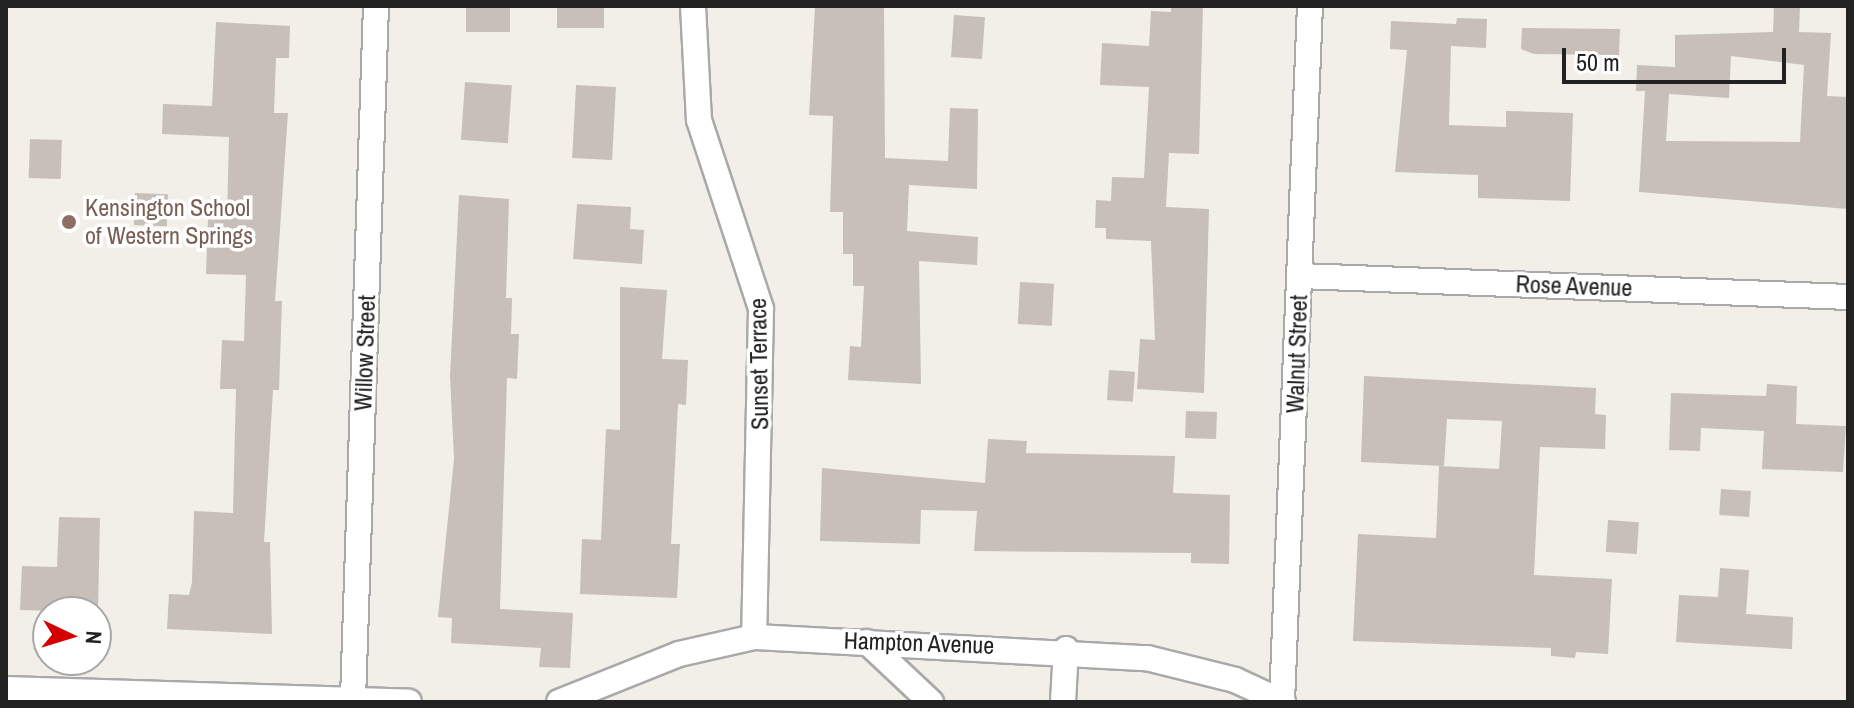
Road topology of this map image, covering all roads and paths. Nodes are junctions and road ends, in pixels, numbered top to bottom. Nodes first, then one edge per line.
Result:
1 (376, 6) edge
2 (693, 6) edge
3 (1310, 6) edge
4 (1300, 276) junction
5 (1848, 297) edge
6 (754, 637) junction
7 (867, 642) junction
8 (1066, 649) junction
9 (6, 689) edge
10 (353, 699) junction
11 (409, 702) edge
12 (559, 702) edge
13 (931, 702) edge
14 (1063, 702) edge
15 (1283, 702) edge

1 - 10 street, Willow Street
2 - 6 street, Sunset Terrace
3 - 4 street, Walnut Street
4 - 5 street, Rose Avenue
4 - 15 street, Walnut Street
6 - 7 street, Hampton Avenue
6 - 12 street, Hampton Avenue
7 - 8 street, Hampton Avenue
7 - 13 street
8 - 14 street
8 - 15 street, Hampton Avenue
9 - 10 street
10 - 11 street

